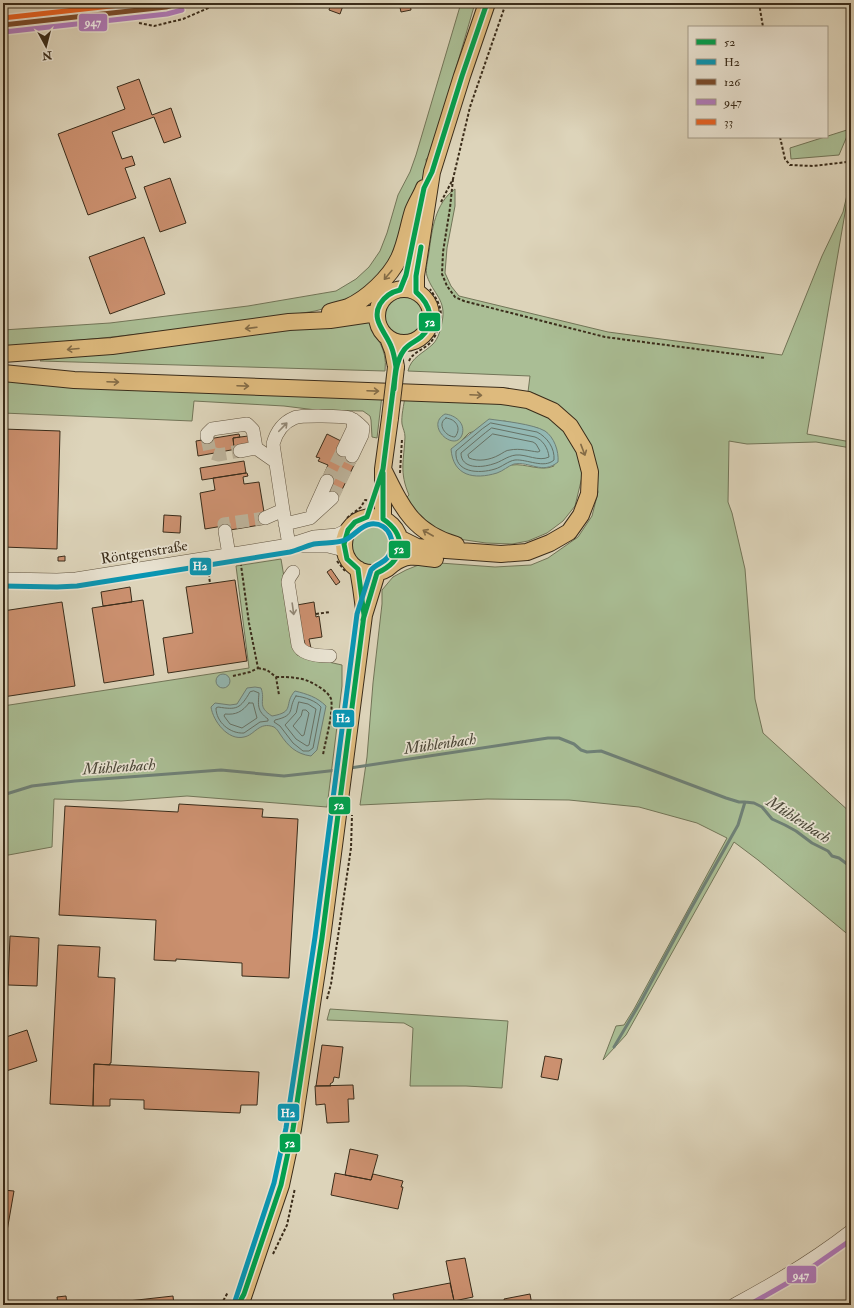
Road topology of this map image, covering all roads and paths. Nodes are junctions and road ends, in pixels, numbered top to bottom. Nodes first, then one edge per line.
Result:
1 (180, 3) edge
2 (220, 3) edge
3 (487, 3) edge
4 (506, 3) edge
5 (759, 3) edge
6 (165, 5) edge
7 (136, 22) dead end
8 (3, 26) edge
9 (763, 26) edge
10 (780, 138) edge
11 (851, 147) edge
12 (432, 172) junction
13 (453, 179) junction
14 (424, 188) junction
15 (438, 208) dead end
16 (422, 288) junction
17 (400, 290) junction
18 (377, 313) junction
19 (289, 322) junction
20 (388, 338) junction
21 (410, 342) junction
22 (3, 354) edge
23 (765, 358) dead end
24 (402, 365) junction
25 (3, 373) edge
26 (208, 437) dead end
27 (402, 438) dead end
28 (256, 448) junction
29 (240, 451) tunnel mouth
30 (347, 453) tunnel mouth
31 (276, 462) junction
32 (383, 469) junction
33 (400, 475) dead end
34 (327, 481) tunnel mouth
35 (332, 498) tunnel mouth
36 (597, 499) dead end
37 (283, 510) junction
38 (367, 517) junction
39 (265, 518) tunnel mouth
40 (310, 518) junction
41 (383, 519) junction
42 (285, 524) junction
43 (348, 530) junction
44 (225, 531) dead end
45 (399, 538) junction
46 (289, 546) junction
47 (344, 550) junction
48 (491, 554) junction
49 (234, 555) junction
50 (393, 564) junction
51 (358, 569) junction
52 (293, 572) dead end
53 (376, 573) junction
54 (3, 579) edge
55 (330, 612) dead end
56 (316, 614) dead end
57 (364, 615) junction
58 (330, 656) dead end
59 (258, 668) junction
60 (233, 676) dead end
61 (276, 678) junction
62 (279, 695) dead end
63 (323, 755) dead end
64 (851, 1231) edge
65 (228, 1292) dead end
66 (240, 1303) edge
67 (221, 1305) edge
68 (734, 1305) edge

1 - 6 street
2 - 7 path
3 - 12 main road
4 - 13 path
5 - 9 path
6 - 8 street
10 - 11 path
12 - 14 main road
12 - 16 main road
13 - 15 path
13 - 23 path
14 - 17 main road
14 -> 19 main road
16 - 17 main road
16 - 21 main road
16 - 24 path
17 - 18 main road
18 - 19 main road
18 - 20 main road
19 -> 22 main road
20 - 21 main road
20 - 24 main road
21 - 24 main road
24 - 32 main road, bridge
25 -> 48 main road
26 - 28 street
27 - 33 path
28 - 29 street
28 - 31 street
31 -> 30 street
31 - 37 street
32 - 38 main road
32 - 41 main road
48 -> 32 main road
34 - 40 street
35 - 40 street
36 - 50 main road
37 - 39 street
37 - 42 street
38 - 41 main road
38 - 43 main road
40 - 42 street
41 - 45 main road
42 - 46 street
43 - 46 street, Röntgenstraße
43 - 47 main road
44 - 49 street
45 - 48 main road
45 - 50 main road
46 - 47 street, Röntgenstraße
46 - 49 street, Röntgenstraße
47 - 51 main road
49 - 54 street, Röntgenstraße
49 - 59 path
50 - 53 main road
51 - 53 main road
51 - 57 main road
52 -> 58 street
53 - 57 main road
55 - 56 path
57 - 66 main road
59 - 60 path
59 - 61 path
61 - 62 path
61 - 63 path
64 - 68 street
65 - 67 path

